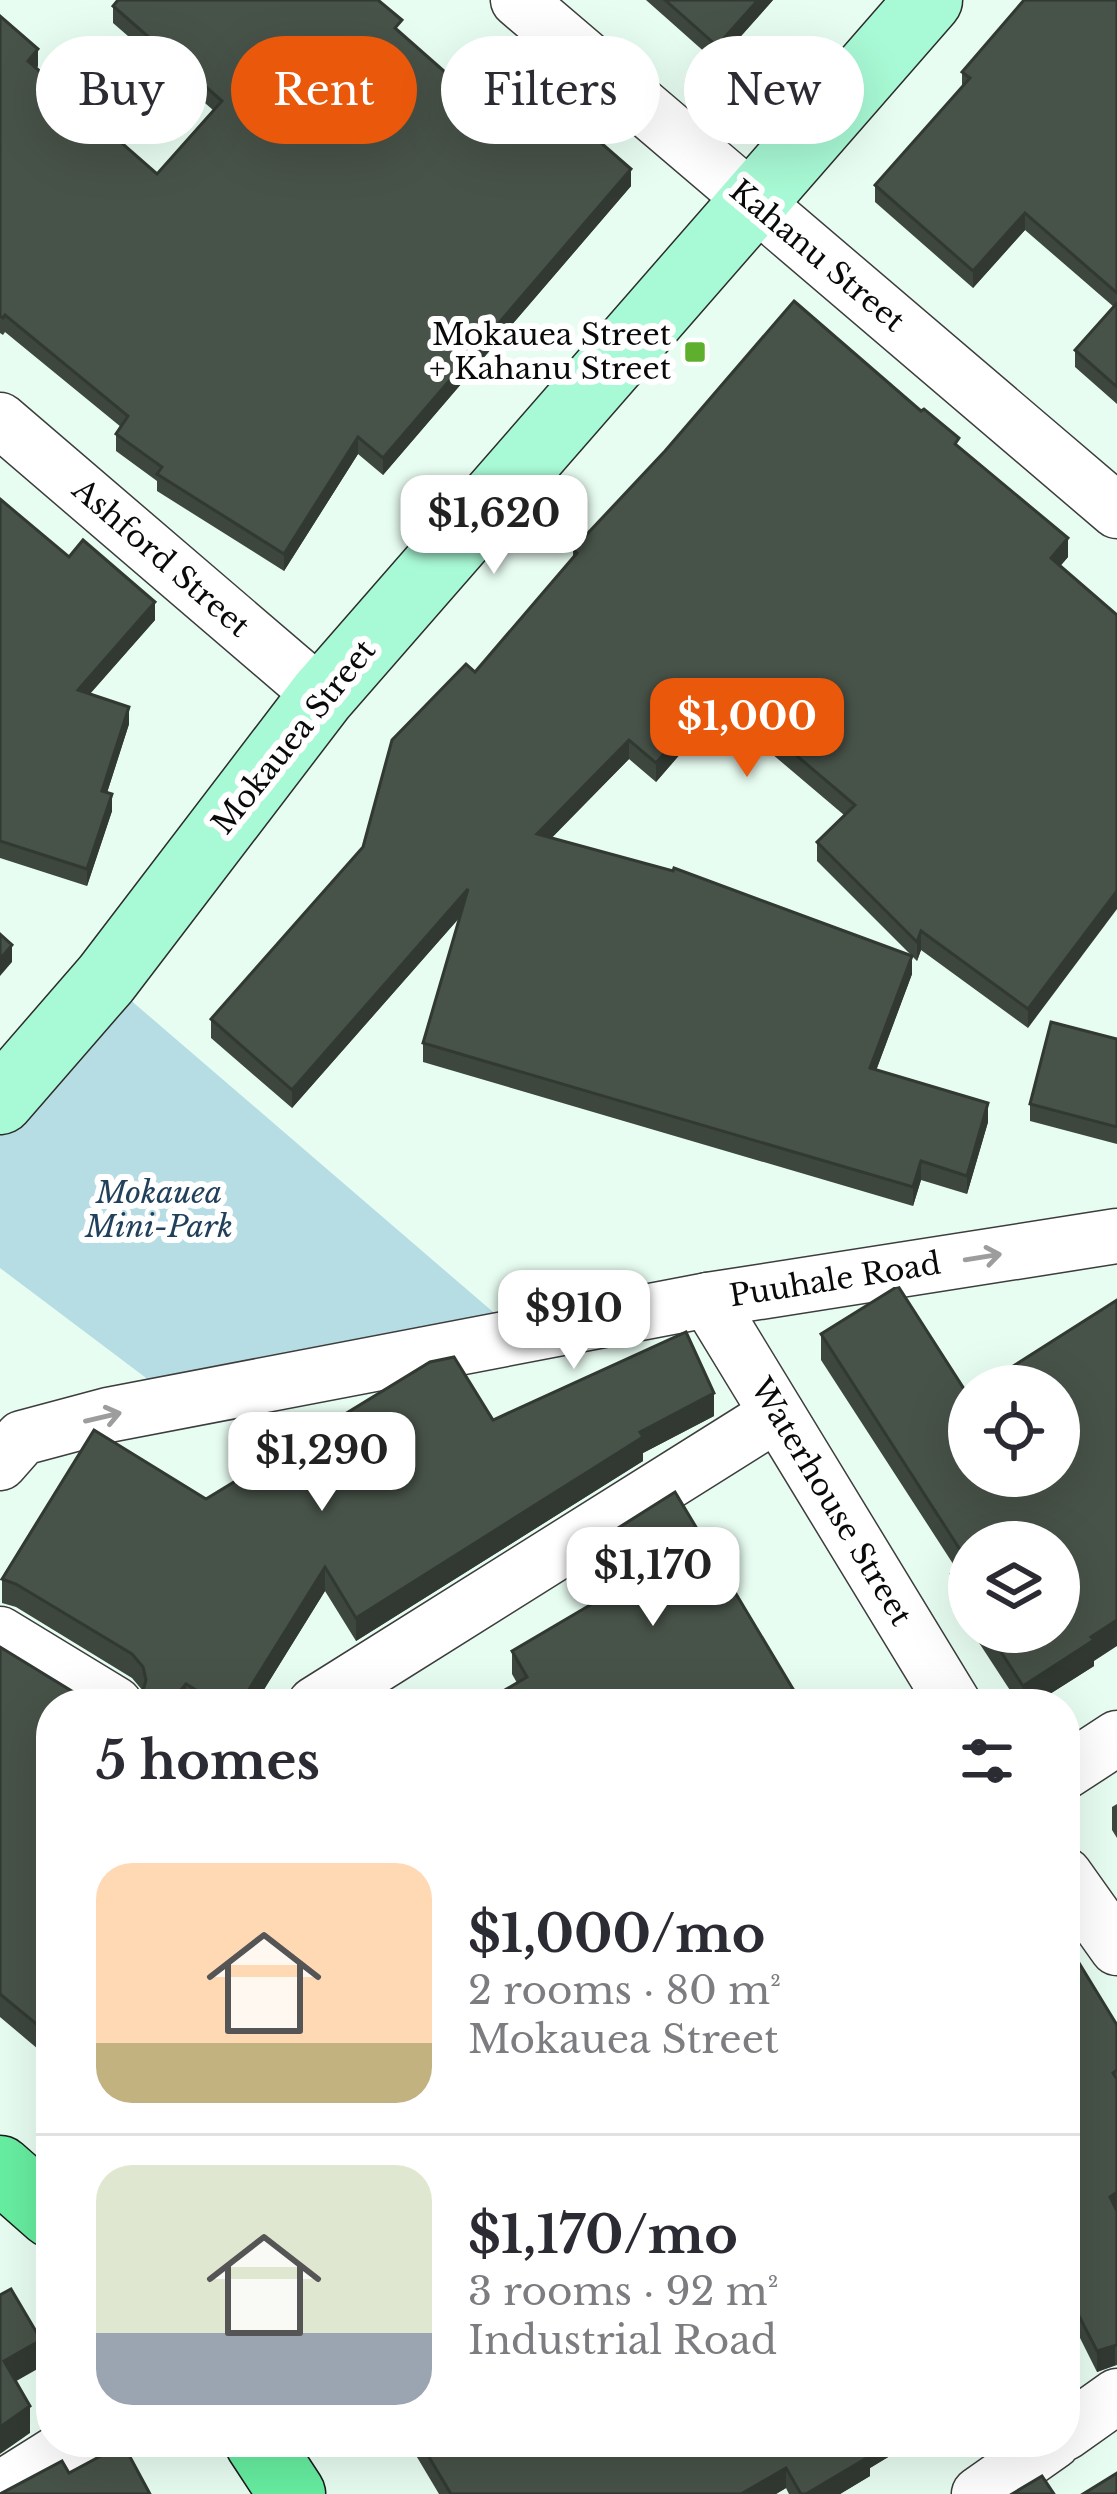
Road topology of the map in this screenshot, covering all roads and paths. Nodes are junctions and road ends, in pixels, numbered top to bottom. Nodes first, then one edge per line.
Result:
1 (518, 0) edge
2 (929, 0) edge
3 (752, 202) junction
4 (0, 420) edge
5 (1117, 512) edge
6 (322, 696) junction
7 (0, 1101) edge
8 (1117, 1236) edge
9 (708, 1300) junction
10 (777, 1414) junction
11 (0, 1462) edge
12 (0, 1634) edge
13 (90, 1689) edge
14 (339, 1689) edge
15 (945, 1689) edge
16 (1117, 1738) edge
17 (1080, 1762) edge
18 (1080, 1896) edge
19 (1117, 1948) edge
20 (0, 2169) edge
21 (36, 2201) edge
22 (1117, 2396) edge
23 (1080, 2422) edge
24 (51, 2457) edge
25 (268, 2457) edge
26 (1032, 2457) edge
27 (0, 2489) edge
28 (292, 2494) edge
29 (979, 2494) edge

1 - 3 street, Kahanu Street
2 - 3 street, Mokauea Street
3 - 5 street, Kahanu Street
3 - 6 street, Mokauea Street
4 - 6 street, Ashford Street
6 - 7 street, Mokauea Street
9 -> 8 street, Puuhale Road
9 - 10 street, Waterhouse Street
11 -> 9 street, Puuhale Road
10 - 14 street
10 - 15 street, Waterhouse Street
12 - 13 street
16 - 17 street
18 - 19 street
20 - 21 main road
22 - 23 street
24 - 27 street
25 - 28 main road
26 - 29 street

